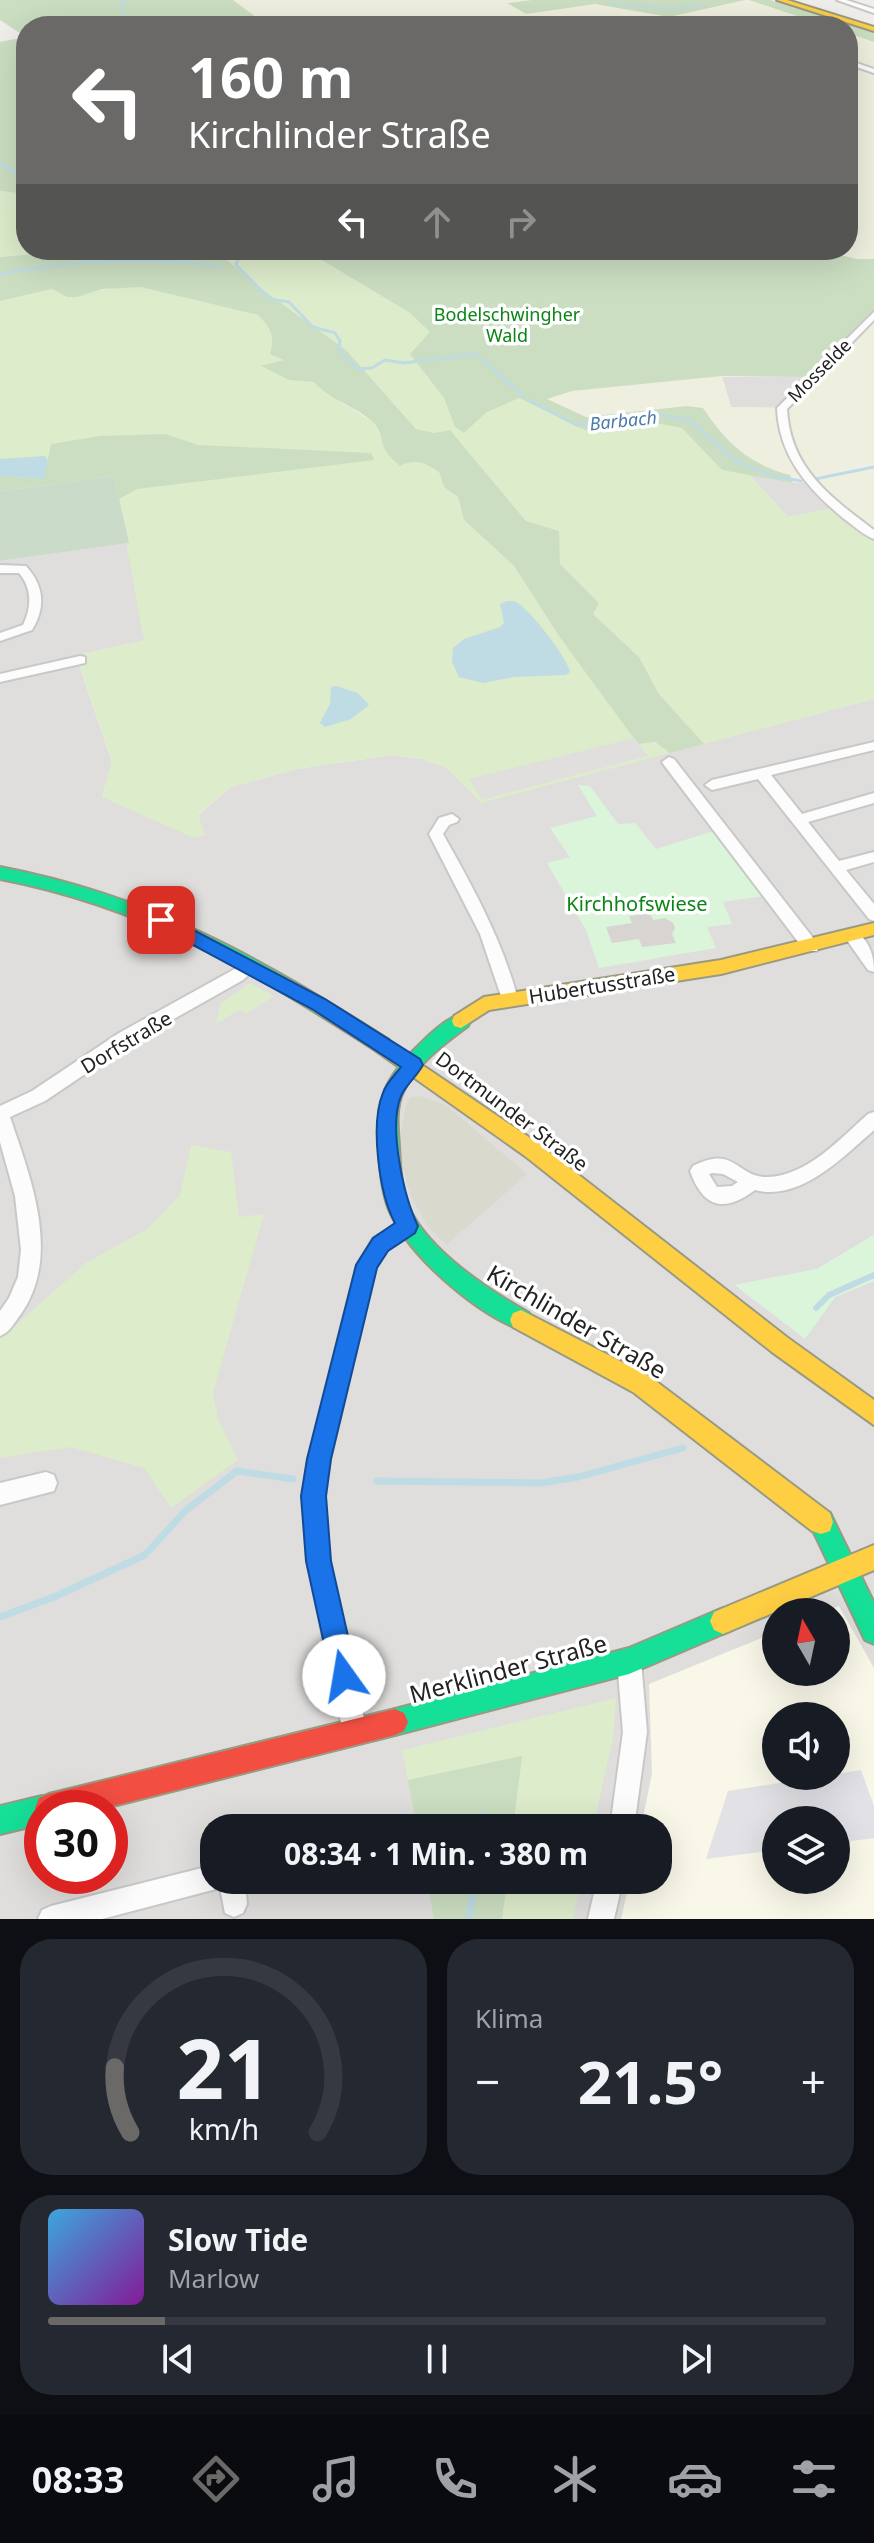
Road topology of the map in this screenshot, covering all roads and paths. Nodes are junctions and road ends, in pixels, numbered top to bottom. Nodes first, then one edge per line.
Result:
1 (780, 0) edge
2 (794, 0) edge
3 (840, 0) edge
4 (874, 11) edge
5 (836, 16) edge
6 (841, 16) edge
7 (862, 59) dead end
8 (858, 60) edge
9 (874, 315) edge
10 (874, 536) edge
11 (0, 569) edge
12 (0, 637) edge
13 (80, 660) dead end
14 (0, 678) edge
15 (874, 746) edge
16 (669, 762) dead end
17 (761, 773) junction
18 (712, 785) dead end
19 (874, 798) edge
20 (452, 819) dead end
21 (799, 820) junction
22 (874, 857) edge
23 (836, 867) junction
24 (0, 873) edge
25 (874, 915) edge
26 (874, 929) edge
27 (852, 936) junction
28 (811, 947) junction
29 (251, 966) junction
30 (874, 966) edge
31 (510, 999) junction
32 (413, 1065) junction
33 (0, 1114) edge
34 (874, 1119) edge
35 (752, 1182) dead end
36 (408, 1226) junction
37 (0, 1327) edge
38 (874, 1414) edge
39 (46, 1483) dead end
40 (0, 1494) edge
41 (874, 1557) edge
42 (847, 1570) junction
43 (874, 1631) edge
44 (629, 1661) junction
45 (355, 1732) junction
46 (121, 1790) edge
47 (24, 1814) edge
48 (624, 1814) edge
49 (0, 1820) edge
50 (200, 1882) edge
51 (607, 1894) edge
52 (51, 1919) edge
53 (601, 1919) edge

1 - 5 main road
2 - 6 main road
3 - 4 street
7 - 8 street
9 - 10 street, Mosselde
11 - 12 street
13 - 14 street
15 - 17 street
16 - 28 street
17 - 18 street
17 - 21 street
19 - 21 street
20 - 31 street
21 - 23 street
22 - 23 street
23 - 25 street
24 - 29 main road, Dortmunder Straße
26 - 27 main road, Hubertusstraße
27 - 28 main road, Hubertusstraße
27 - 30 street
28 - 31 main road, Hubertusstraße
29 - 32 main road, Dortmunder Straße
29 - 33 street, Dorfstraße
31 - 32 main road, Hubertusstraße
32 - 36 main road, Kirchlinder Straße
32 - 38 main road, Dortmunder Straße
33 - 37 street
34 - 35 street
36 - 42 main road, Kirchlinder Straße
36 - 45 street
39 - 40 street
41 - 42 main road, Merklinder Straße
42 - 43 main road, Kirchlinder Straße
42 - 44 main road, Merklinder Straße
44 - 45 main road, Merklinder Straße
44 - 48 street
45 - 46 main road, Merklinder Straße
47 - 49 main road
50 - 52 street
51 - 53 street

